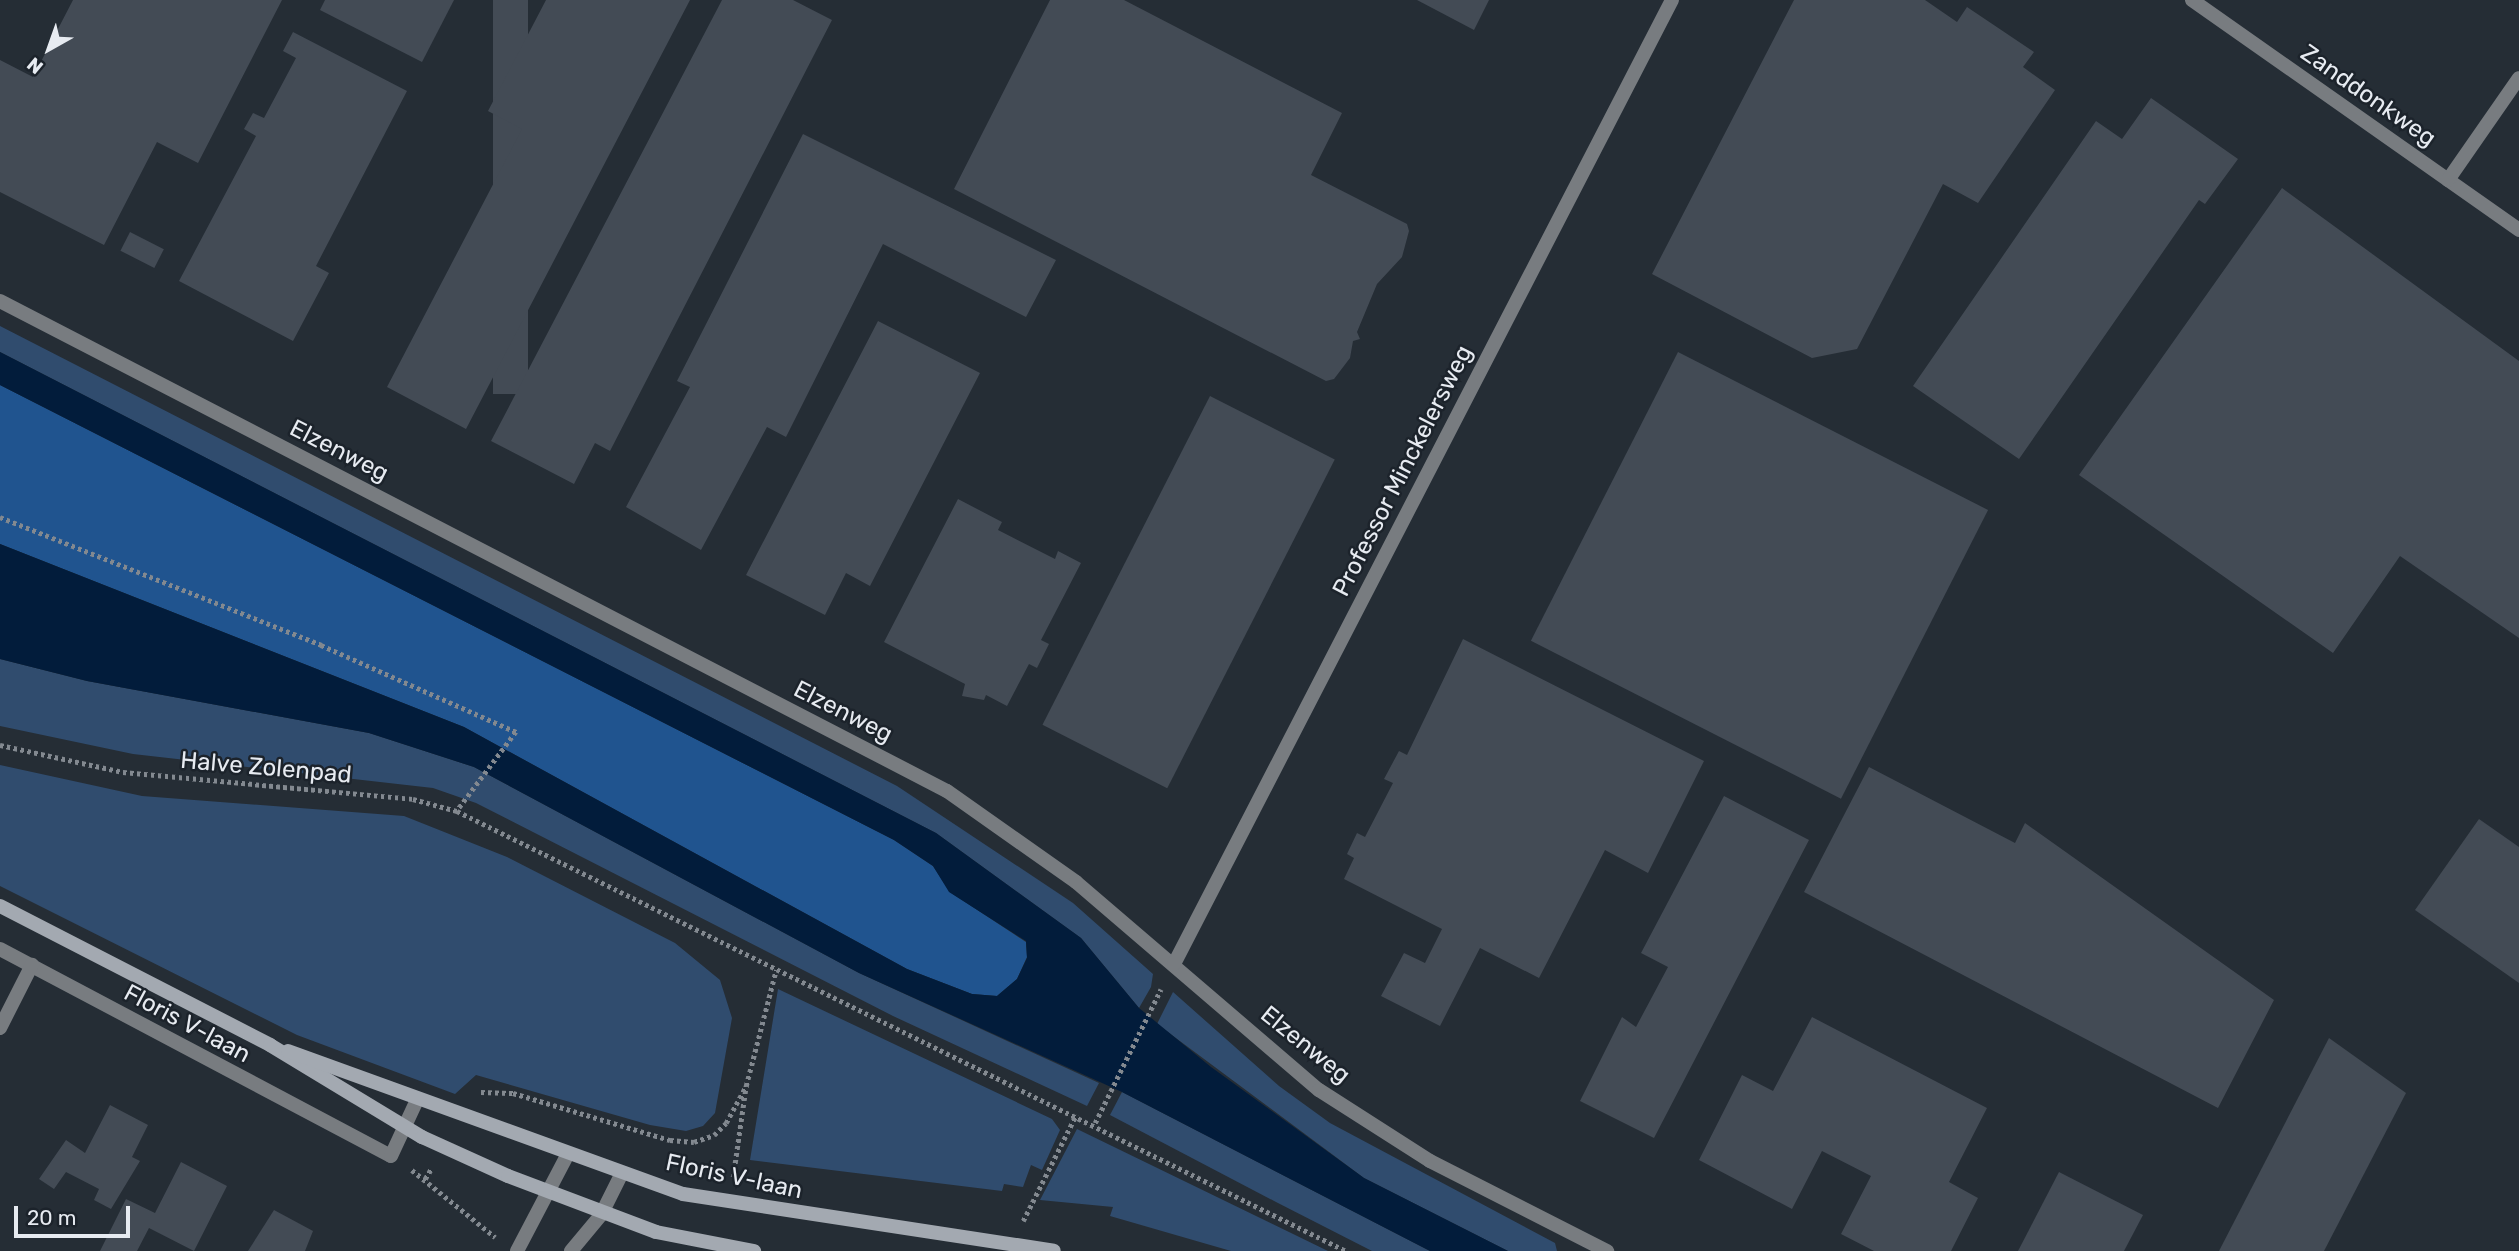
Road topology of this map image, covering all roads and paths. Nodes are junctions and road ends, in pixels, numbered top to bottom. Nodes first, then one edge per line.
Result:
1 (1672, 0) edge
2 (2192, 0) edge
3 (2519, 78) edge
4 (2448, 180) junction
5 (2519, 230) edge
6 (0, 301) edge
7 (0, 517) edge
8 (0, 745) edge
9 (457, 811) junction
10 (0, 906) edge
11 (0, 949) edge
12 (1174, 964) junction
13 (32, 965) junction
14 (776, 970) junction
15 (1157, 995) dead end
16 (0, 1028) edge
17 (270, 1045) junction
18 (746, 1086) junction
19 (417, 1100) junction
20 (1076, 1115) junction
21 (460, 1116) junction
22 (1096, 1123) junction
23 (405, 1127) junction
24 (445, 1147) junction
25 (568, 1154) junction
26 (391, 1156) junction
27 (622, 1173) junction
28 (425, 1179) junction
29 (547, 1194) junction
30 (730, 1203) junction
31 (601, 1215) junction
32 (1011, 1245) junction
33 (511, 1247) edge
34 (571, 1251) edge
35 (754, 1251) edge
36 (1054, 1251) edge
37 (1346, 1251) edge
38 (1607, 1251) edge

1 - 12 street, Professor Minckelersweg
2 - 4 street, Zanddonkweg
3 - 4 street
4 - 5 street, Zanddonkweg
6 - 12 street, Elzenweg
7 - 9 path
8 - 9 path, Halve Zolenpad
9 - 14 path, Halve Zolenpad
10 - 17 street, Floris V-laan
11 - 13 street, Floris V-laan
12 - 38 street, Elzenweg
13 - 16 street
13 - 26 street, Floris V-laan
14 - 18 path
14 - 20 path, Halve Zolenpad
15 - 22 path
17 - 19 street, Floris V-laan
17 - 23 street, Floris V-laan
18 - 21 path
18 - 30 path
19 - 21 street, Floris V-laan
19 - 23 street
20 - 22 path, Halve Zolenpad
20 - 32 path
21 - 25 street, Floris V-laan
22 - 37 path, Halve Zolenpad
23 - 24 street, Floris V-laan
23 - 26 street
24 - 28 path
24 - 29 street, Floris V-laan
25 - 27 street, Floris V-laan
25 - 29 street
26 - 28 path
27 - 30 street, Floris V-laan
27 - 31 street
28 - 33 path
29 - 31 street, Floris V-laan
29 - 33 street
30 - 32 street, Floris V-laan
31 - 34 street
31 - 35 street, Floris V-laan
32 - 36 street, Floris V-laan

